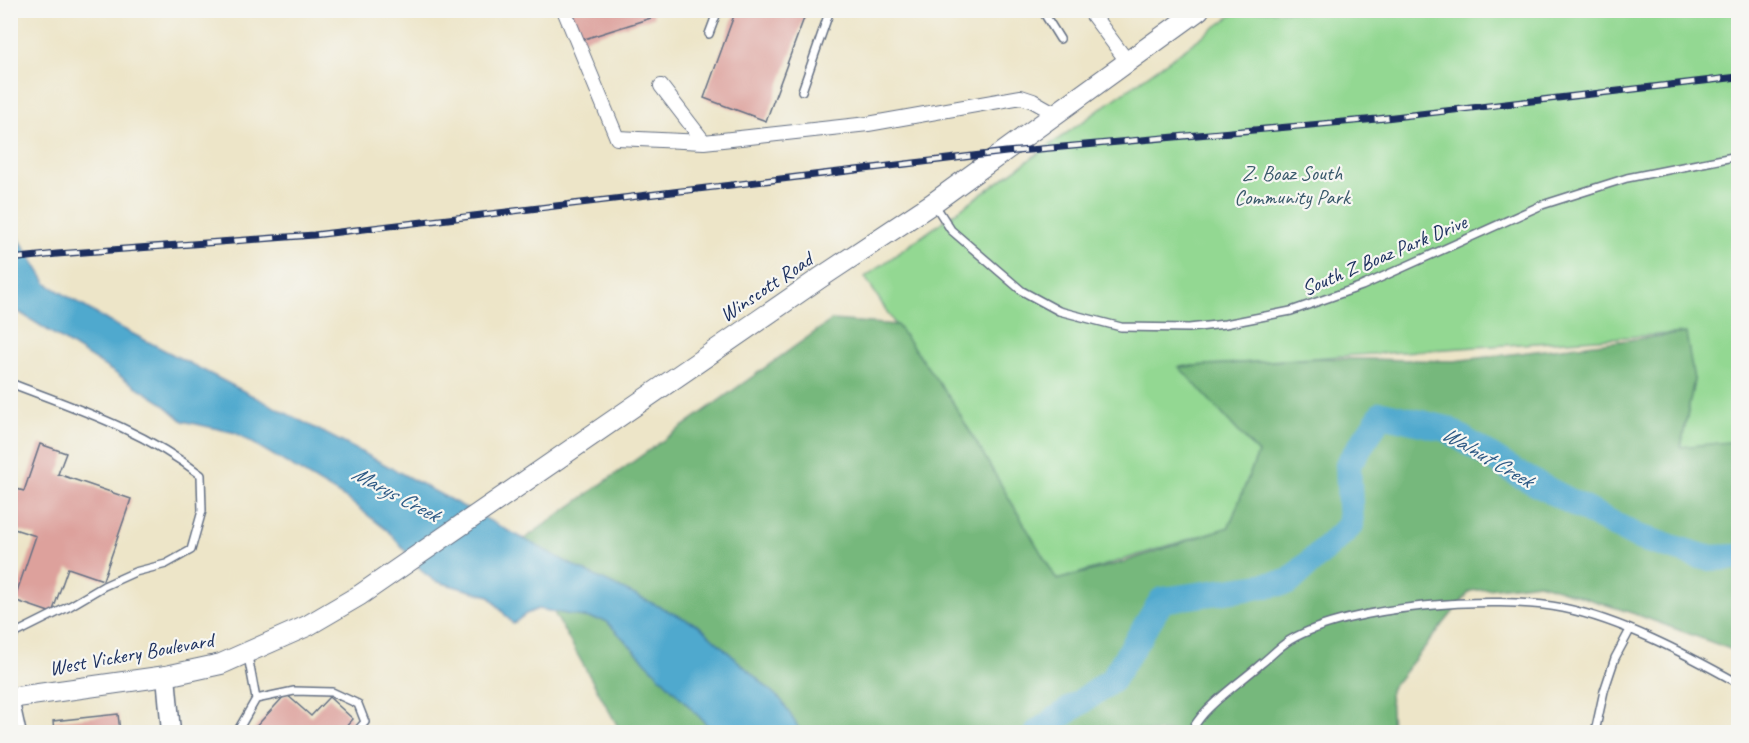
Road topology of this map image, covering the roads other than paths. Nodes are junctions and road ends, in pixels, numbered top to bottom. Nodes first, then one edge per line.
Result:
1 (564, 10) edge
2 (718, 10) edge
3 (830, 10) edge
4 (1042, 10) edge
5 (1089, 10) edge
6 (1199, 10) edge
7 (709, 34) dead end
8 (1060, 39) dead end
9 (1127, 61) junction
10 (660, 86) dead end
11 (802, 91) dead end
12 (1056, 114) junction
13 (704, 142) junction
14 (1738, 156) edge
15 (933, 203) junction
16 (10, 383) edge
17 (501, 498) joint
18 (1630, 630) junction
19 (10, 636) edge
20 (248, 653) junction
21 (166, 676) junction
22 (1738, 683) edge
23 (13, 697) edge
24 (256, 699) junction
25 (22, 732) edge
26 (171, 732) edge
27 (237, 732) edge
28 (356, 732) edge
29 (1190, 732) edge
30 (1595, 732) edge

1 - 13 street
2 - 7 lane
3 - 11 lane
4 - 8 lane
5 - 9 street
6 - 9 main road, Winscott Road
9 - 12 main road, Winscott Road
10 - 13 street
12 - 13 street
12 - 15 main road, Winscott Road
14 - 15 lane, South Z Boaz Park Drive
15 - 17 main road, Winscott Road
16 - 19 lane
17 - 20 main road, West Vickery Boulevard
18 - 22 lane
18 - 29 lane
18 - 30 lane
20 - 21 main road, West Vickery Boulevard
20 - 24 lane
21 - 23 main road, West Vickery Boulevard
21 - 26 street
23 - 25 lane
24 - 27 lane
24 - 28 lane

